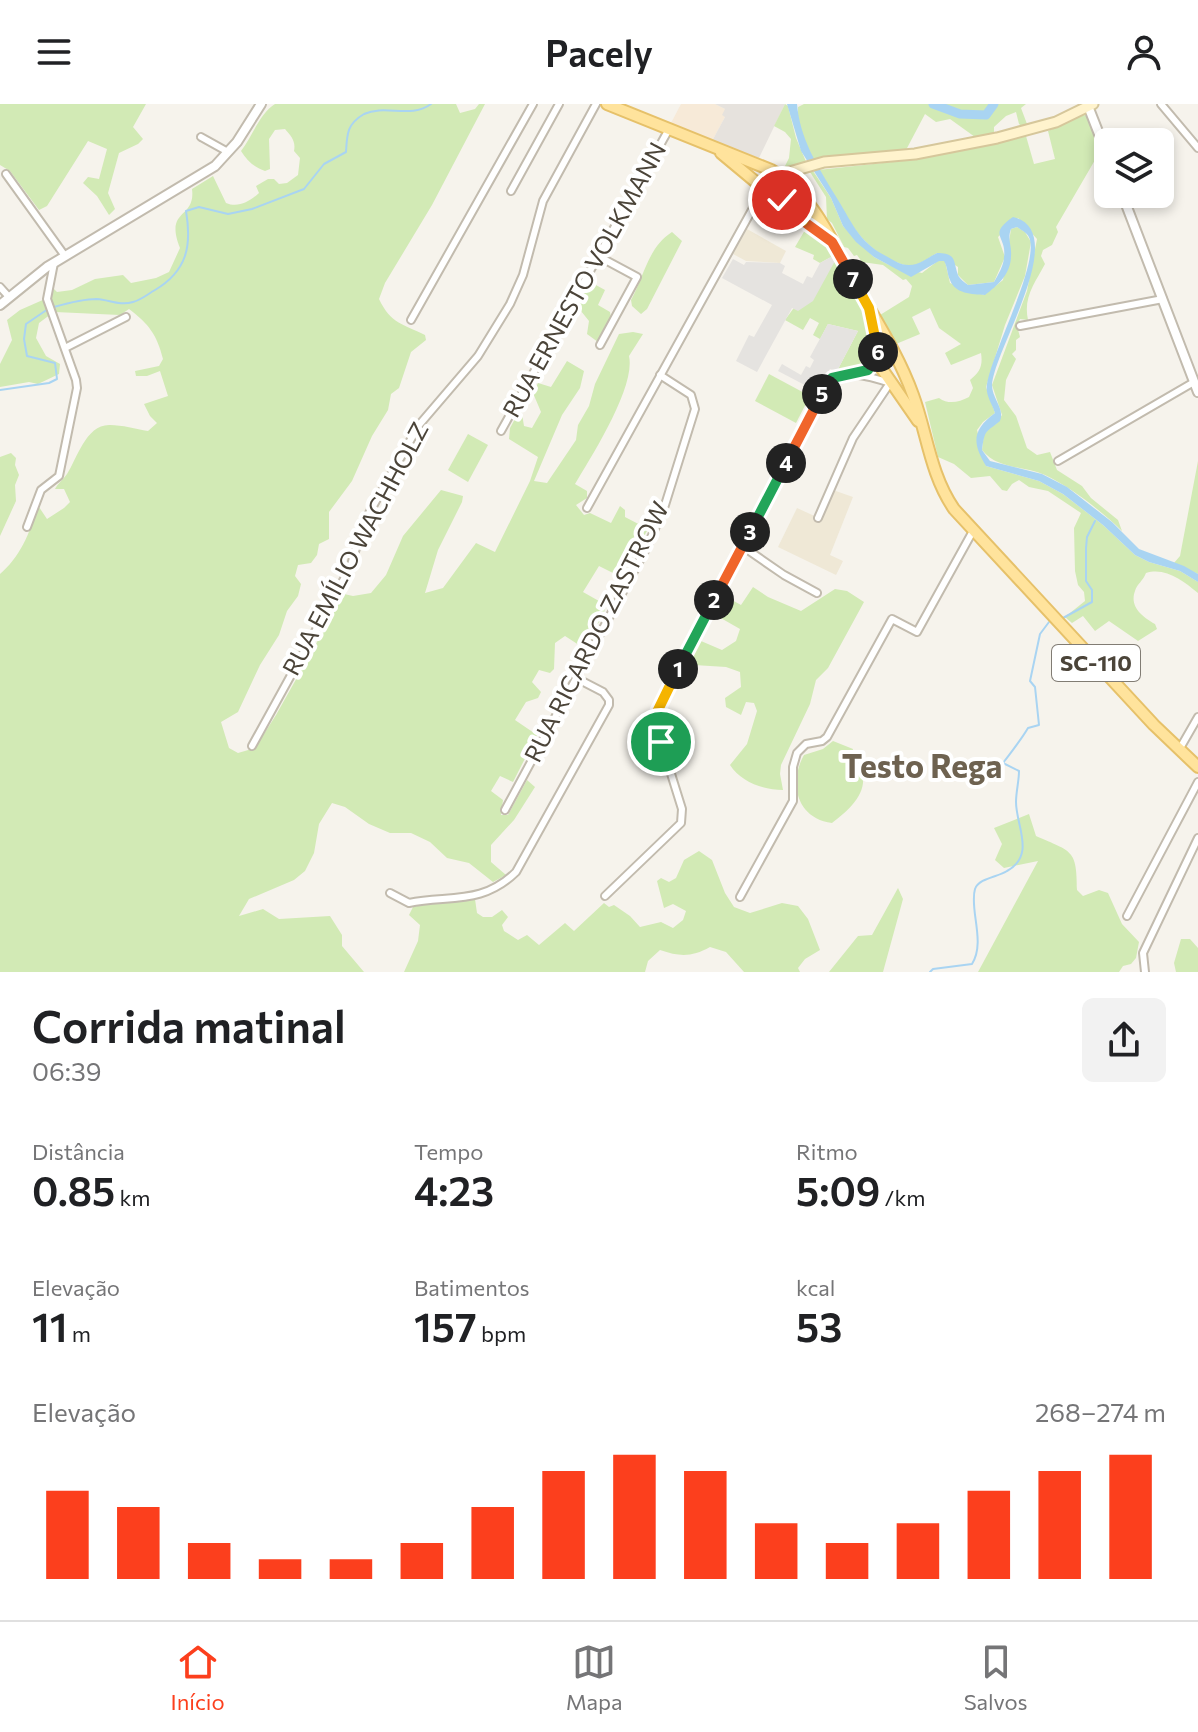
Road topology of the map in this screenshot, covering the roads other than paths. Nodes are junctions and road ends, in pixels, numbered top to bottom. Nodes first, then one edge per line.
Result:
1 (261, 104) edge
2 (533, 104) edge
3 (559, 104) edge
4 (596, 104) edge
5 (607, 104) edge
6 (1161, 104) edge
7 (1091, 105) edge
8 (1099, 128) edge
9 (669, 129) junction
10 (201, 137) dead end
11 (714, 147) junction
12 (1198, 148) edge
13 (228, 152) junction
14 (807, 167) junction
15 (775, 172) junction
16 (6, 174) dead end
17 (791, 184) junction
18 (763, 190) junction
19 (511, 191) dead end
20 (778, 201) junction
21 (1127, 208) edge
22 (832, 242) junction
23 (65, 256) junction
24 (598, 256) junction
25 (54, 263) junction
26 (0, 287) edge
27 (9, 297) junction
28 (1163, 299) junction
29 (0, 305) edge
30 (869, 308) junction
31 (126, 317) dead end
32 (411, 320) dead end
33 (1020, 326) dead end
34 (600, 345) dead end
35 (891, 346) junction
36 (65, 348) junction
37 (878, 353) junction
38 (660, 375) junction
39 (855, 375) junction
40 (906, 376) junction
41 (1194, 382) junction
42 (890, 383) junction
43 (1198, 392) edge
44 (501, 431) dead end
45 (923, 431) junction
46 (1058, 461) dead end
47 (587, 508) dead end
48 (818, 518) dead end
49 (27, 527) dead end
50 (973, 531) junction
51 (742, 546) junction
52 (817, 593) dead end
53 (576, 678) junction
54 (1198, 717) edge
55 (252, 746) dead end
56 (1179, 750) junction
57 (1198, 767) edge
58 (1198, 782) edge
59 (505, 810) dead end
60 (1198, 838) edge
61 (390, 893) dead end
62 (605, 896) dead end
63 (740, 897) dead end
64 (1127, 916) dead end
65 (1145, 972) edge

1 - 13 street
2 - 32 street
3 - 19 street
4 - 55 street, RUA EMÍLIO WACHHOLZ
5 - 9 main road, SC-110
6 - 12 street
7 - 8 street
7 - 14 main road
9 - 11 main road, SC-110
9 - 24 street, RUA ERNESTO VOLKMANN
10 - 13 street
11 - 15 main road, SC-110
11 - 18 main road, SC-110
13 - 23 street
14 - 15 main road
14 - 17 main road
15 - 17 main road, SC-110
15 - 18 main road
16 - 23 street
17 - 20 main road
17 - 22 main road, SC-110
18 - 20 main road, SC-110
18 - 38 street
20 - 22 main road, SC-110
21 - 28 street
22 - 30 main road, SC-110
23 - 25 street
24 - 34 street
24 - 44 street, RUA ERNESTO VOLKMANN
25 - 27 street
25 - 36 street
26 - 27 street
27 - 29 street
28 - 33 street
28 - 41 street
30 - 35 main road, SC-110
30 - 37 main road, SC-110
31 - 36 street
35 - 37 main road
35 - 40 main road, SC-110
36 - 49 street
37 - 39 street
37 - 42 main road, SC-110
38 - 47 street
38 - 53 street, RUA RICARDO ZASTROW
39 - 42 street
39 - 51 street
40 - 42 main road
40 - 45 main road, SC-110
41 - 43 street
41 - 46 street
42 - 45 main road, SC-110
42 - 48 street
45 - 50 main road, SC-110
50 - 56 main road, SC-110
50 - 63 street
51 - 52 street
51 - 62 street
53 - 59 street, RUA RICARDO ZASTROW
53 - 61 street
54 - 56 street
56 - 57 main road, SC-110
58 - 64 street
60 - 65 street

